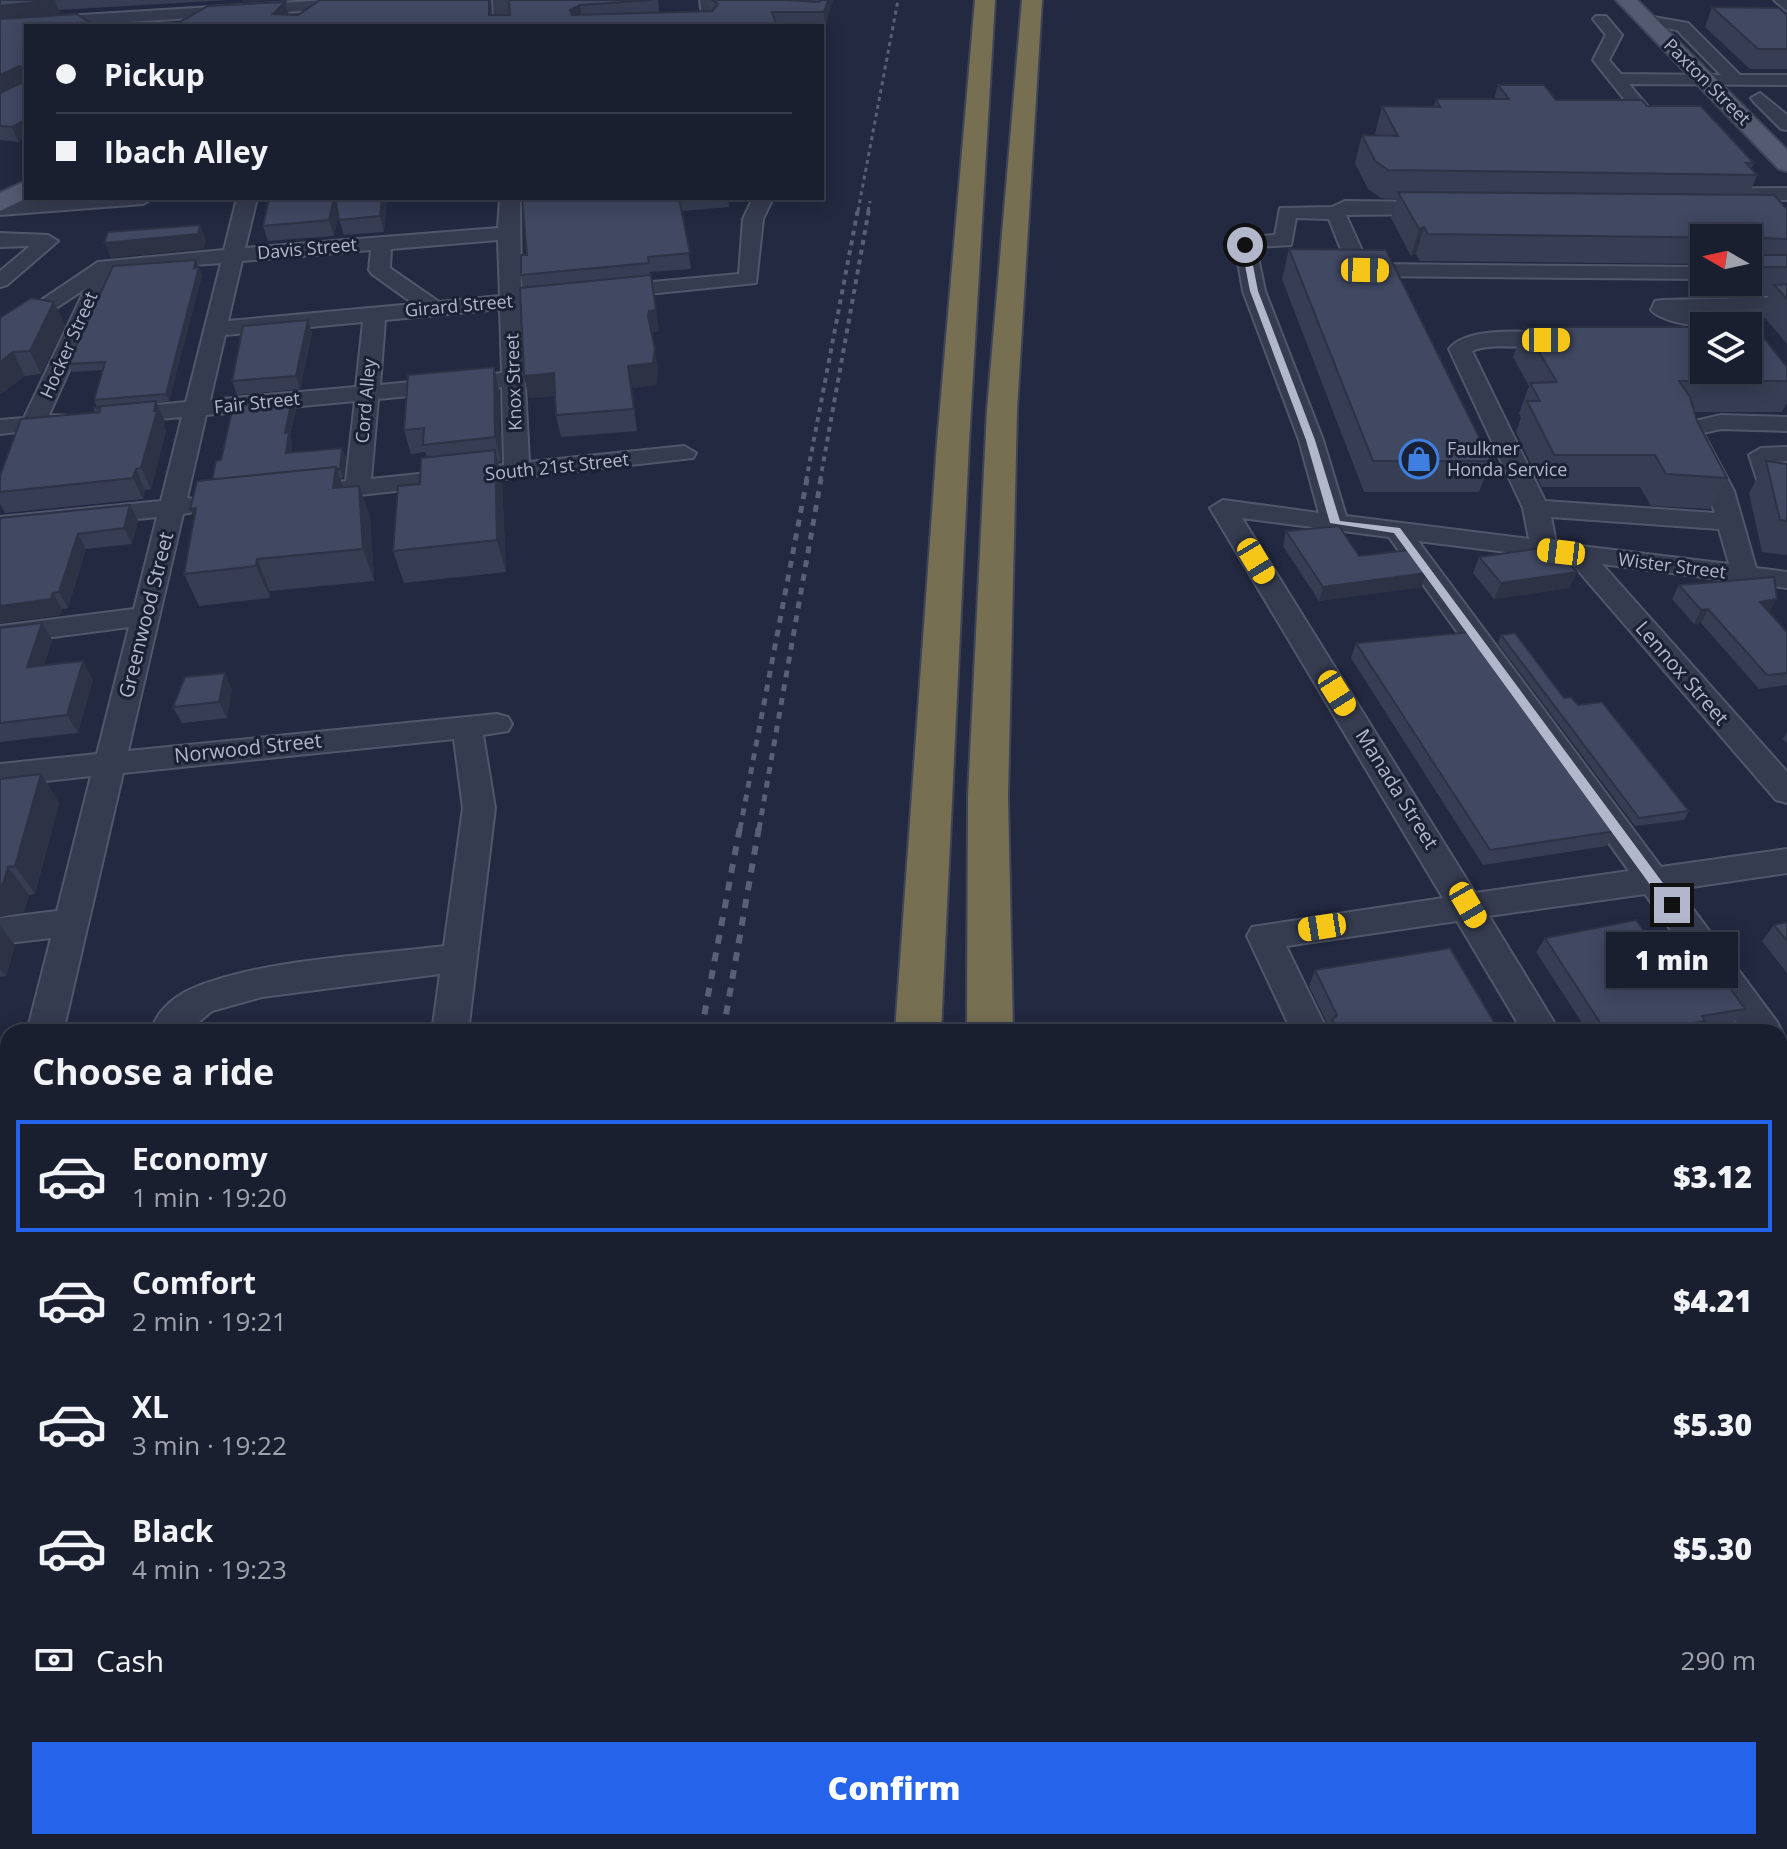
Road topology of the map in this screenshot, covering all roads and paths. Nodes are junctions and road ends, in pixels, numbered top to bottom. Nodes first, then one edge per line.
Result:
1 (399, 0) edge
2 (501, 0) edge
3 (985, 0) edge
4 (1032, 0) edge
5 (1626, 0) edge
6 (1782, 0) edge
7 (712, 1) edge
8 (323, 3) edge
9 (1787, 6) edge
10 (291, 14) edge
11 (156, 15) junction
12 (1601, 19) dead end
13 (704, 21) edge
14 (1647, 21) junction
15 (140, 24) edge
16 (195, 24) edge
17 (502, 24) edge
18 (0, 25) edge
19 (1616, 79) junction
20 (1704, 79) junction
21 (1787, 80) edge
22 (1729, 88) junction
23 (1760, 98) junction
24 (1787, 98) edge
25 (1600, 114) edge
26 (1784, 119) edge
27 (1783, 155) edge
28 (24, 189) edge
29 (1787, 194) edge
30 (1677, 195) edge
31 (107, 200) edge
32 (247, 200) edge
33 (510, 200) edge
34 (762, 200) edge
35 (0, 206) edge
36 (1454, 208) edge
37 (1694, 212) edge
38 (1336, 213) junction
39 (1787, 213) edge
40 (508, 233) junction
41 (0, 241) edge
42 (382, 243) junction
43 (233, 256) junction
44 (105, 266) junction
45 (1690, 273) edge
46 (0, 281) edge
47 (512, 301) junction
48 (1787, 303) edge
49 (434, 308) junction
50 (1743, 312) edge
51 (375, 314) junction
52 (216, 329) junction
53 (0, 338) edge
54 (1593, 341) edge
55 (1672, 341) edge
56 (1690, 341) edge
57 (514, 379) junction
58 (367, 392) junction
59 (196, 409) junction
60 (33, 424) junction
61 (1787, 424) edge
62 (0, 427) edge
63 (684, 453) dead end
64 (1787, 454) edge
65 (517, 471) junction
66 (358, 487) junction
67 (1787, 488) edge
68 (284, 495) edge
69 (225, 502) edge
70 (173, 507) junction
71 (1223, 508) joint
72 (1536, 508) junction
73 (1729, 522) junction
74 (1335, 523) junction
75 (0, 525) edge
76 (1397, 530) junction
77 (1544, 549) junction
78 (1578, 554) junction
79 (1745, 575) junction
80 (1783, 583) edge
81 (146, 616) junction
82 (0, 635) edge
83 (111, 761) junction
84 (0, 775) edge
85 (1787, 792) edge
86 (1787, 861) edge
87 (1654, 880) junction
88 (1468, 905) junction
89 (72, 922) junction
90 (0, 931) edge
91 (460, 958) junction
92 (47, 1024) edge
93 (171, 1024) edge
94 (451, 1024) edge
95 (918, 1024) edge
96 (990, 1024) edge
97 (1306, 1024) edge
98 (1537, 1024) edge
99 (1758, 1024) edge

1 - 8 street
2 - 17 street
3 - 95 highway
4 - 96 highway
5 - 14 main road, Paxton Street
6 - 9 street
7 - 13 street
8 - 10 main road
10 - 11 street
10 - 16 street
11 - 15 street
11 - 18 street
12 - 19 street
14 - 20 main road, Paxton Street
14 - 22 street
19 - 20 street
19 - 25 street
20 - 22 main road, Paxton Street
21 - 22 street
22 - 23 street
22 - 27 main road, Paxton Street
23 - 24 street
23 - 26 street
28 - 35 main road
29 - 30 street
31 - 35 street
32 - 43 street, Greenwood Street
33 - 40 street, Knox Street
34 - 47 street, Girard Street
36 - 38 street
37 - 39 street
38 - 45 street
38 - 74 street
40 - 42 street, Davis Street
40 - 47 street, Knox Street
41 - 46 street
42 - 43 street, Davis Street
42 - 49 street
43 - 44 street, Davis Street
43 - 52 street, Greenwood Street
44 - 53 street
44 - 60 street, Hocker Street
47 - 49 street, Girard Street
47 - 57 street, Knox Street
48 - 50 street
49 - 51 street, Girard Street
51 - 52 street, Girard Street
51 - 58 street, Cord Alley
52 - 59 street, Greenwood Street
54 - 72 street
55 - 56 street
57 - 58 street, Fair Street
57 - 65 street, Knox Street
58 - 59 street, Fair Street
58 - 66 street, Cord Alley
59 - 60 street, Fair Street
59 - 70 street, Greenwood Street
60 - 62 street, Fair Street
61 - 73 street
63 - 65 street, South 21st Street
64 - 67 street
65 - 66 street, South 21st Street
66 - 68 street, South 21st Street
69 - 70 street
70 - 75 street
70 - 81 street, Greenwood Street
71 - 74 street, Wister Street
71 - 88 street, Manada Street
72 - 73 street
72 - 77 street
73 - 79 street
74 - 76 street, Wister Street
76 - 77 street, Wister Street
76 - 87 street
77 - 78 street, Wister Street
78 - 79 street, Wister Street
78 - 85 street, Lennox Street
79 - 80 street, Wister Street
81 - 82 street
81 - 83 street, Greenwood Street
83 - 84 street, Norwood Street
83 - 89 street, Greenwood Street
83 - 91 street, Norwood Street
86 - 87 street
87 - 88 street
87 - 99 street
88 - 97 street
88 - 98 street, Manada Street
89 - 90 street
89 - 92 street, Greenwood Street
91 - 93 street
91 - 94 street

